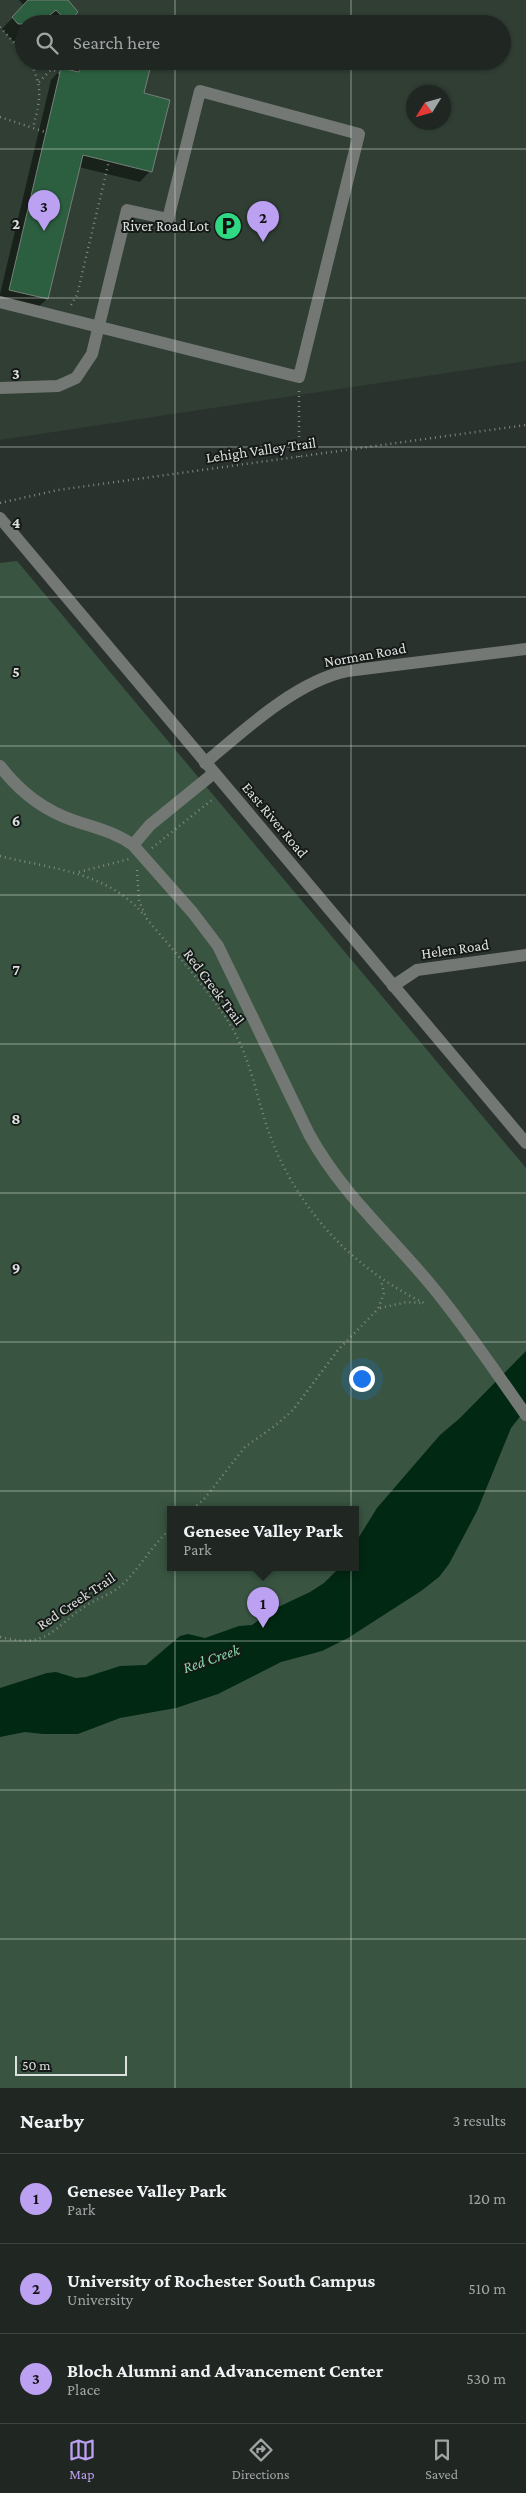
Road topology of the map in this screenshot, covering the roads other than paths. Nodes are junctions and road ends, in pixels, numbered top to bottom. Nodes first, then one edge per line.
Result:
1 (0, 302) edge
2 (98, 328) junction
3 (0, 388) edge
4 (0, 518) edge
5 (526, 649) edge
6 (0, 766) edge
7 (210, 768) junction
8 (4, 781) edge
9 (133, 845) junction
10 (526, 955) edge
11 (393, 986) junction
12 (526, 1143) edge
13 (526, 1415) edge

1 - 2 street
2 - 2 street
2 - 3 street
4 - 7 street, East River Road
5 - 7 street, Norman Road
6 - 8 street
7 - 9 street, Norman Road
7 - 11 street, East River Road
8 - 9 street
9 - 13 street
10 - 11 street, Helen Road
11 - 12 street, East River Road

